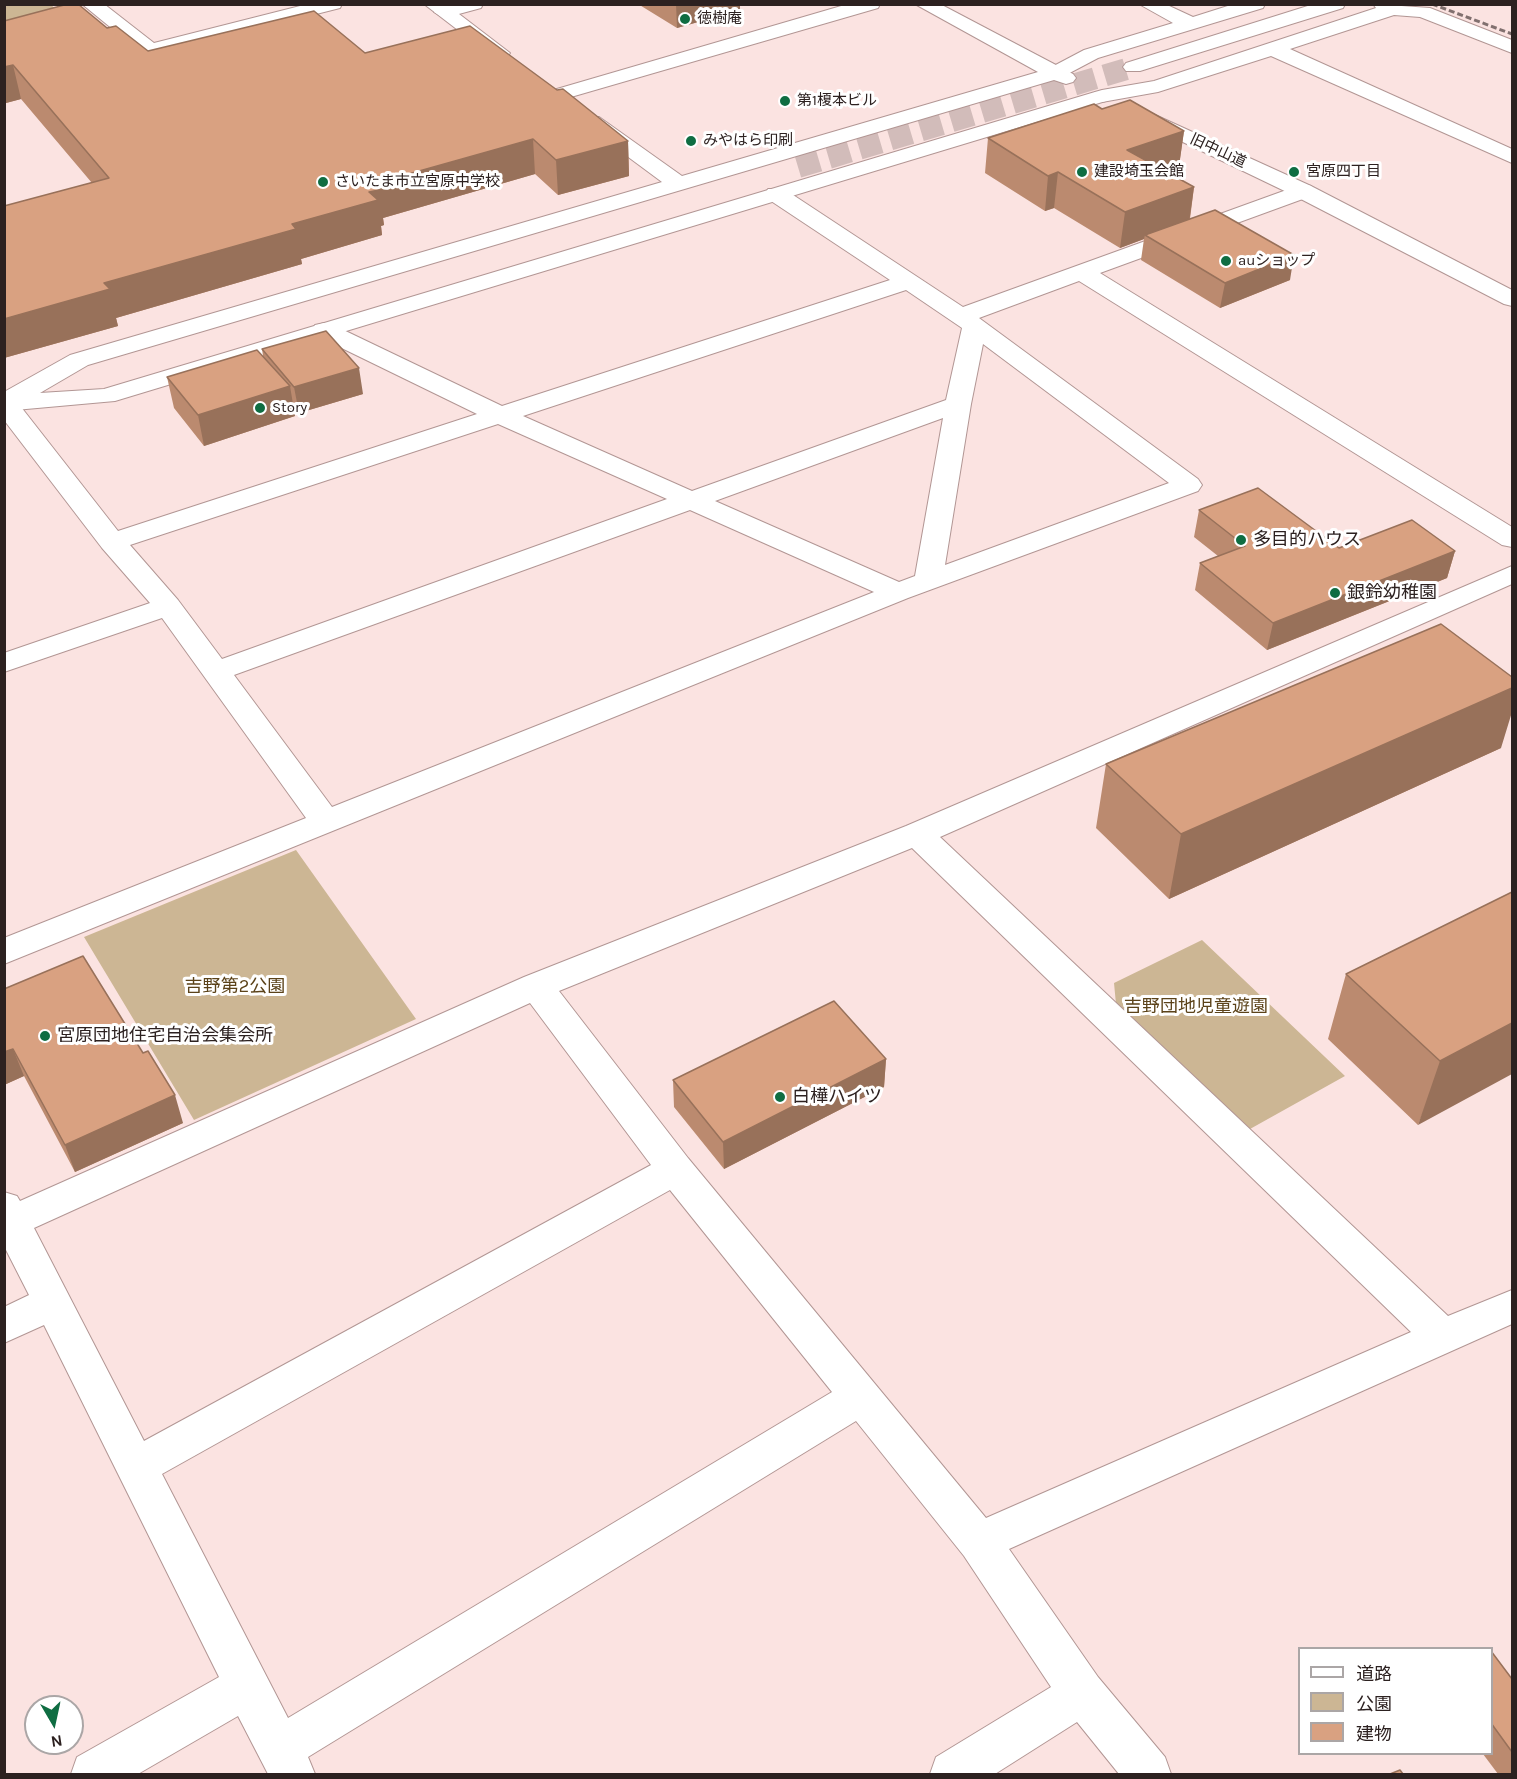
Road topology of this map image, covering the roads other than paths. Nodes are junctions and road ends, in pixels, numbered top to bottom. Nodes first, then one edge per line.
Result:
1 (91, 4) edge
2 (333, 4) edge
3 (474, 4) edge
4 (871, 4) edge
5 (924, 4) edge
6 (1148, 4) edge
7 (1256, 4) edge
8 (1336, 4) edge
9 (1388, 7) edge
10 (439, 8) edge
11 (1190, 23) junction
12 (1512, 47) edge
13 (1273, 49) junction
14 (1132, 67) tunnel mouth
15 (520, 68) edge
16 (1055, 73) junction
17 (538, 81) edge
18 (557, 95) junction
19 (1102, 96) junction
20 (890, 121) junction
21 (929, 148) junction
22 (1512, 158) edge
23 (798, 167) tunnel mouth
24 (678, 183) junction
25 (1303, 191) junction
26 (776, 194) junction
27 (1083, 273) junction
28 (908, 282) junction
29 (1512, 299) edge
30 (968, 321) junction
31 (324, 330) junction
32 (4, 403) edge
33 (958, 404) junction
34 (499, 415) junction
35 (691, 500) junction
36 (1512, 539) edge
37 (112, 542) junction
38 (1512, 574) edge
39 (928, 582) junction
40 (898, 592) junction
41 (168, 606) junction
42 (4, 663) edge
43 (216, 671) junction
44 (327, 823) junction
45 (917, 834) junction
46 (8, 943) edge
47 (536, 986) junction
48 (675, 1169) junction
49 (8, 1214) edge
50 (52, 1303) junction
51 (1512, 1306) edge
52 (4, 1326) edge
53 (1442, 1336) junction
54 (860, 1397) junction
55 (136, 1467) junction
56 (979, 1542) junction
57 (247, 1686) junction
58 (1082, 1693) junction
59 (285, 1762) edge
60 (94, 1774) edge
61 (953, 1774) edge
62 (1148, 1774) edge

1 - 2 street
3 - 10 street
4 - 18 street
5 - 16 street, 旧中山道
6 - 11 street
7 - 11 street
8 - 14 street
9 - 12 street
9 - 13 street
10 - 15 street
11 - 16 street
13 - 19 street
13 - 22 street
16 - 19 street, 旧中山道
16 - 20 street
17 - 18 street
18 - 24 street
19 - 21 street
19 - 25 street, 旧中山道
20 - 21 street
20 - 24 street
21 - 26 street
23 - 32 street
24 - 32 street
25 - 27 street
25 - 29 street, 旧中山道
26 - 28 street
26 - 31 street
27 - 30 street
27 - 36 street
28 - 30 street
28 - 34 street
30 - 33 street
30 - 39 street
31 - 32 street
31 - 34 street
32 - 37 street
33 - 35 street
33 - 39 street
34 - 35 street
34 - 37 street
35 - 40 street
35 - 43 street
37 - 41 street
38 - 45 street
39 - 40 street
40 - 44 street
41 - 42 street
41 - 43 street
43 - 44 street
44 - 46 street
45 - 47 street
45 - 53 street
47 - 48 street
47 - 49 street
48 - 54 street
48 - 55 street
49 - 50 street
50 - 52 street
50 - 55 street
51 - 53 street
53 - 56 street
54 - 56 street
54 - 59 street
55 - 57 street
56 - 58 street
57 - 59 street
57 - 60 street
58 - 61 street
58 - 62 street

